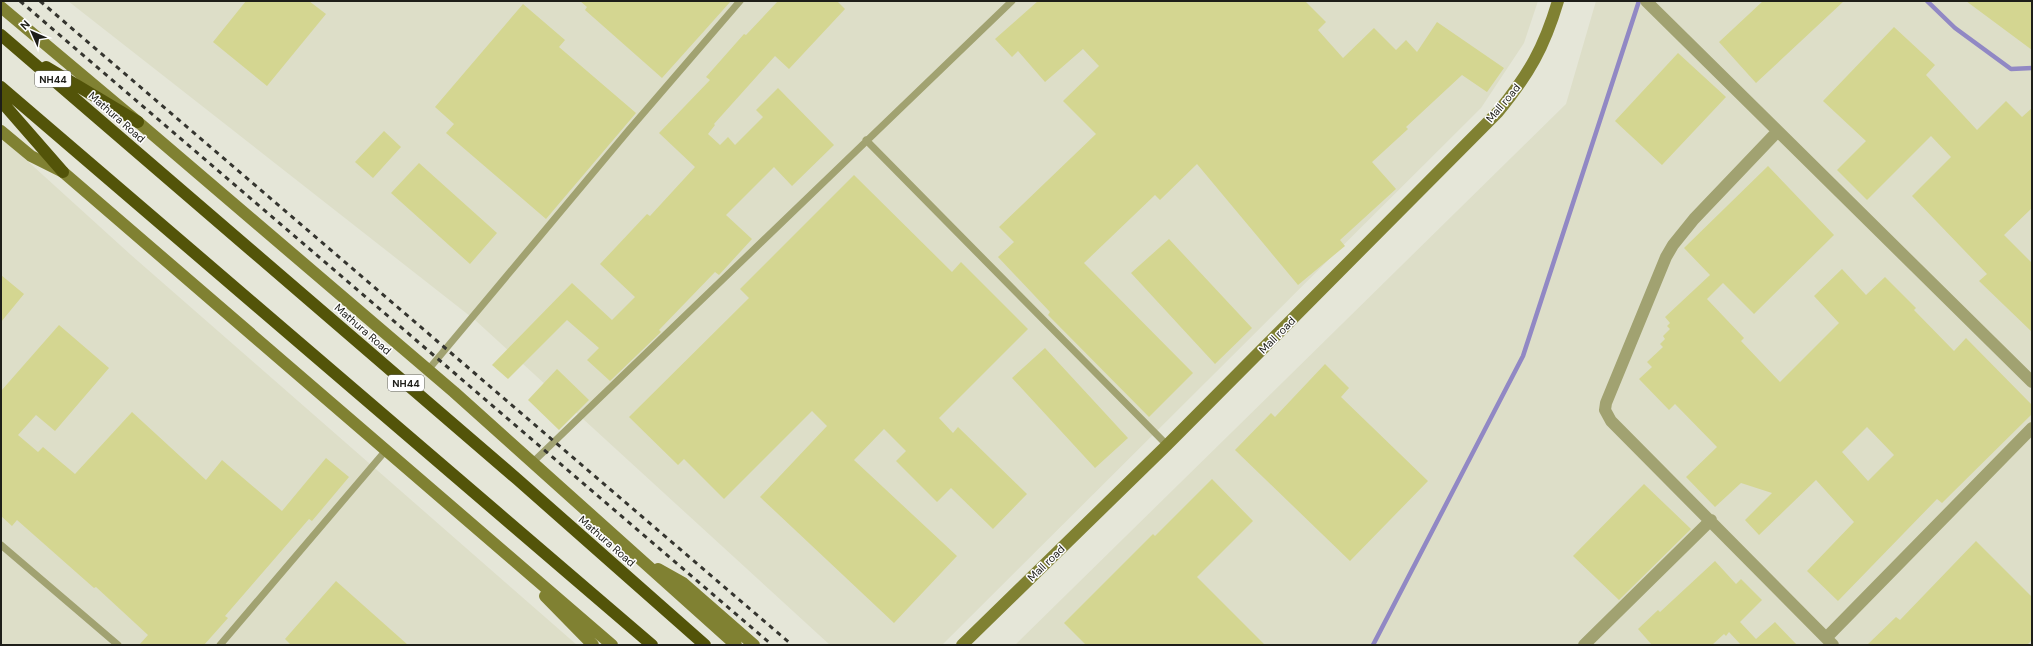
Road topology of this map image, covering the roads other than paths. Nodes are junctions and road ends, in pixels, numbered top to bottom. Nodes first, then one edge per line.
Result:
1 (740, 1) edge
2 (1012, 1) edge
3 (1558, 1) edge
4 (1646, 1) edge
5 (1, 7) edge
6 (1, 35) edge
7 (21, 52) junction
8 (1, 87) edge
9 (1, 101) edge
10 (138, 122) junction
11 (1, 131) edge
12 (1778, 131) junction
13 (866, 140) junction
14 (63, 172) junction
15 (428, 370) junction
16 (2032, 382) edge
17 (2032, 428) edge
18 (1167, 445) junction
19 (387, 450) junction
20 (532, 463) junction
21 (1711, 520) junction
22 (494, 542) junction
23 (1, 545) edge
24 (638, 558) junction
25 (1830, 641) edge
26 (118, 645) edge
27 (220, 645) edge
28 (593, 645) edge
29 (612, 645) edge
30 (652, 645) edge
31 (705, 645) edge
32 (735, 645) edge
33 (754, 645) edge
34 (962, 645) edge
35 (1584, 645) edge

1 - 15 lane
2 - 13 lane
3 - 18 main road, Mall road
4 - 12 street
5 - 10 main road
6 - 7 highway, Mathura Road / NH44
7 - 10 highway
7 - 31 highway, Mathura Road / NH44
8 - 30 highway
9 - 14 highway
10 - 15 main road
11 - 14 main road
12 - 16 street
12 - 21 street
13 - 18 lane
13 - 20 lane
14 - 19 main road
15 - 20 main road
17 - 25 street
18 - 34 main road, Mall road
19 - 22 main road
19 - 27 lane
20 - 24 main road
21 - 25 street
21 - 35 street
22 - 28 main road
22 - 29 main road
23 - 26 lane
24 - 32 main road
24 - 33 main road

